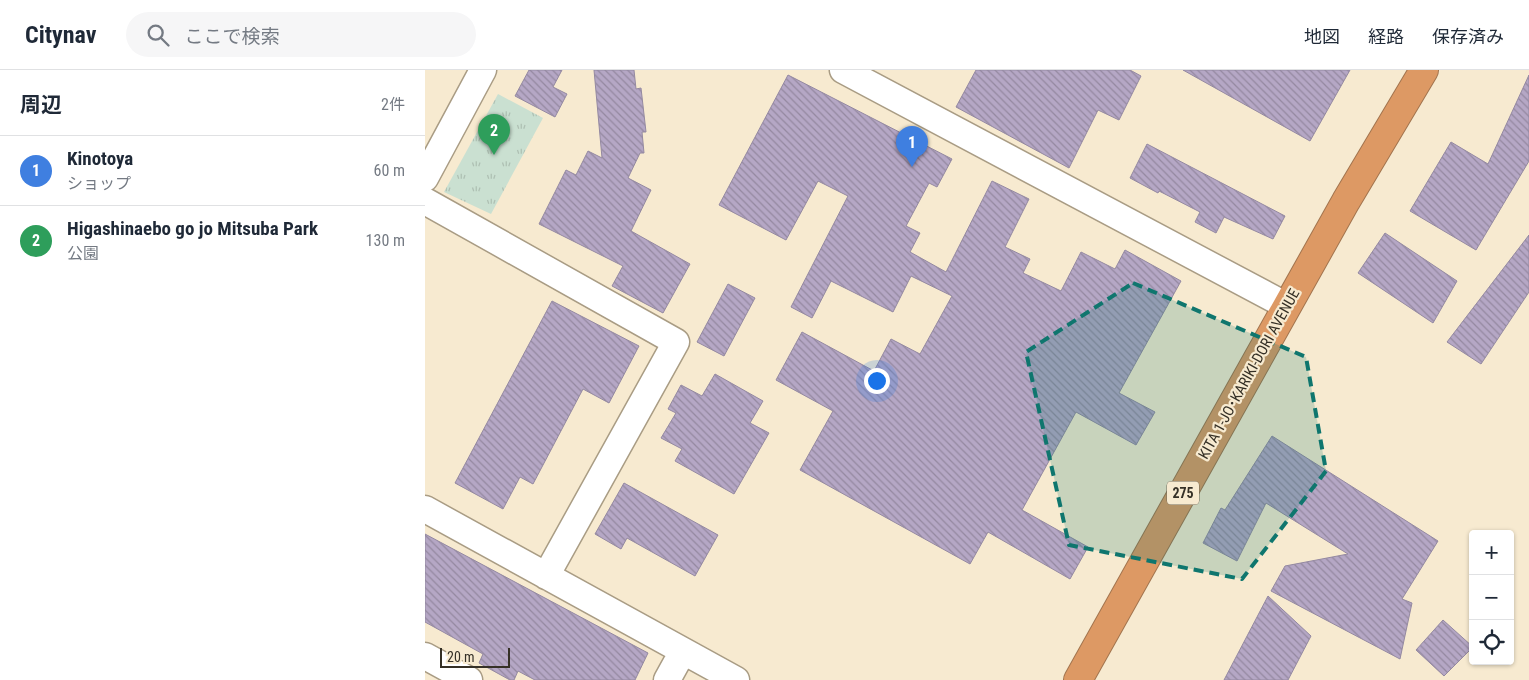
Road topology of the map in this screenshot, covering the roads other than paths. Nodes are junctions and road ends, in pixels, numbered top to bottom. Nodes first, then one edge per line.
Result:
1 (483, 70) edge
2 (843, 70) edge
3 (1424, 70) edge
4 (425, 178) edge
5 (425, 201) edge
6 (1287, 306) junction
7 (425, 510) edge
8 (546, 576) junction
9 (683, 651) junction
10 (425, 656) edge
11 (469, 680) edge
12 (667, 680) edge
13 (736, 680) edge
14 (1078, 680) edge

1 - 4 street
2 - 6 street
3 - 6 highway, KITA 1-JO･KARIKI-DORI AVENUE / 275
5 - 8 street
6 - 14 highway, KITA 1-JO･KARIKI-DORI AVENUE / 275
7 - 8 street
8 - 9 street
9 - 12 street
9 - 13 street
10 - 11 street

